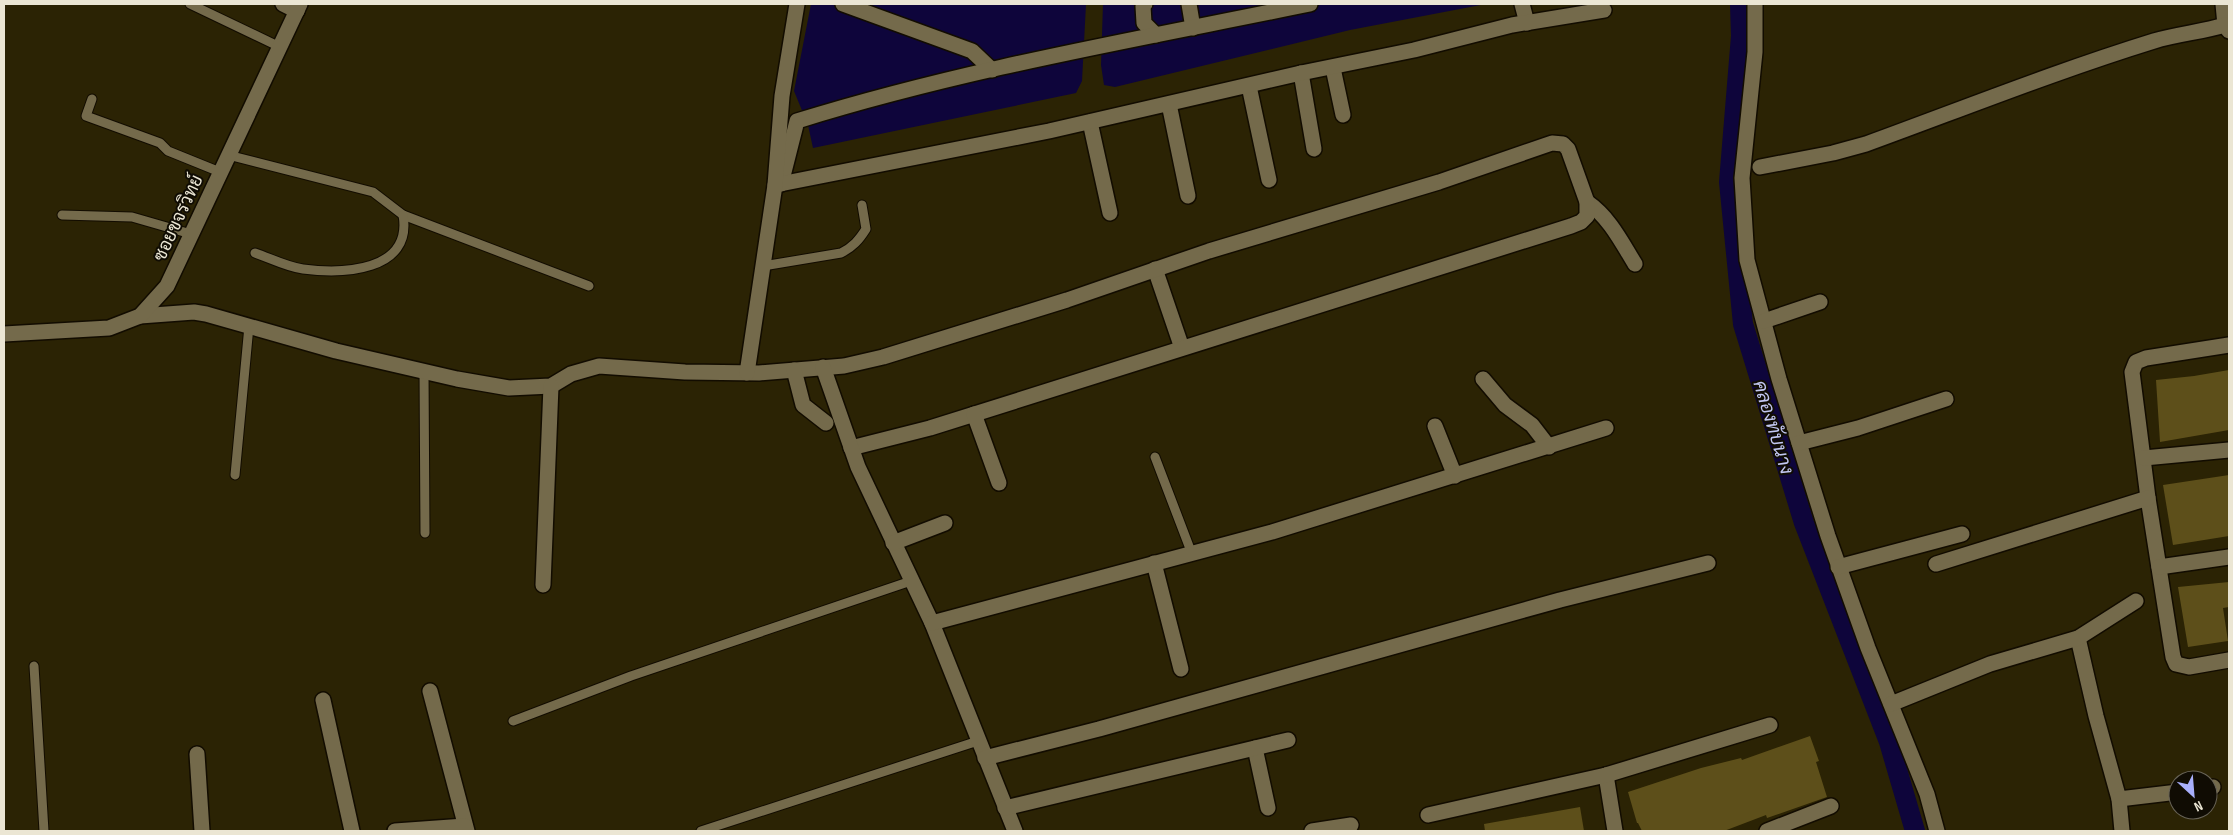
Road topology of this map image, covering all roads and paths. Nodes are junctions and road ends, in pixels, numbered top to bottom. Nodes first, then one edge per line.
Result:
1 (190, 4) edge
2 (797, 4) edge
3 (844, 4) edge
4 (1145, 4) edge
5 (1189, 4) edge
6 (1310, 4) edge
7 (1522, 4) edge
8 (1755, 4) edge
9 (2224, 4) edge
10 (293, 6) edge
11 (1604, 10) dead end
12 (1527, 23) junction
13 (1193, 28) junction
14 (2227, 28) edge
15 (1156, 35) junction
16 (280, 47) junction
17 (1333, 68) junction
18 (992, 70) junction
19 (1301, 73) junction
20 (1249, 86) junction
21 (92, 99) dead end
22 (1169, 104) junction
23 (1343, 115) dead end
24 (1090, 122) junction
25 (1314, 149) dead end
26 (228, 155) junction
27 (1760, 167) dead end
28 (220, 172) junction
29 (1269, 180) dead end
30 (778, 185) junction
31 (1188, 196) dead end
32 (1587, 202) junction
33 (862, 205) dead end
34 (1110, 213) dead end
35 (62, 215) dead end
36 (403, 215) junction
37 (191, 234) junction
38 (254, 253) dead end
39 (1635, 264) dead end
40 (762, 266) junction
41 (1155, 269) junction
42 (589, 286) dead end
43 (1820, 302) dead end
44 (140, 316) junction
45 (1764, 321) junction
46 (249, 326) junction
47 (4, 334) edge
48 (2229, 345) edge
49 (1182, 348) junction
50 (823, 367) junction
51 (794, 370) junction
52 (424, 371) junction
53 (747, 373) junction
54 (1483, 379) dead end
55 (551, 386) junction
56 (1946, 398) dead end
57 (974, 414) junction
58 (826, 423) dead end
59 (1435, 426) dead end
60 (1606, 428) dead end
61 (1799, 443) junction
62 (1549, 447) junction
63 (851, 448) junction
64 (2229, 450) edge
65 (1154, 457) dead end
66 (2144, 458) junction
67 (235, 475) dead end
68 (1455, 476) junction
69 (1000, 483) dead end
70 (2148, 498) junction
71 (945, 523) dead end
72 (425, 533) dead end
73 (1962, 534) dead end
74 (893, 543) junction
75 (1192, 554) junction
76 (2229, 557) edge
77 (1154, 563) junction
78 (1708, 563) dead end
79 (1936, 564) dead end
80 (1838, 567) junction
81 (2159, 567) junction
82 (911, 581) junction
83 (544, 585) dead end
84 (2136, 601) dead end
85 (932, 623) junction
86 (2078, 638) junction
87 (2229, 660) edge
88 (34, 666) dead end
89 (1181, 669) dead end
90 (430, 691) dead end
91 (323, 700) dead end
92 (1891, 704) junction
93 (513, 721) dead end
94 (1770, 725) dead end
95 (1288, 740) dead end
96 (978, 741) junction
97 (1255, 748) junction
98 (197, 754) dead end
99 (985, 758) junction
100 (1606, 775) junction
101 (2168, 793) edge
102 (2119, 799) junction
103 (1831, 806) dead end
104 (1006, 808) junction
105 (1268, 808) dead end
106 (1428, 815) dead end
107 (1351, 825) dead end
108 (466, 829) edge
109 (44, 831) edge
110 (202, 831) edge
111 (352, 831) edge
112 (395, 831) edge
113 (701, 831) edge
114 (1015, 831) edge
115 (1312, 831) edge
116 (1615, 831) edge
117 (1767, 831) edge
118 (1938, 831) edge
119 (2122, 831) edge

1 - 16 lane
2 - 30 street
3 - 18 street
4 - 15 street
5 - 13 street
6 - 13 street
7 - 12 street
8 - 45 street
9 - 14 street
10 - 16 street, ซอยขจรวิทย์
11 - 12 street
12 - 17 street
13 - 15 street
14 - 27 street
15 - 18 street
16 - 26 street, ซอยขจรวิทย์
17 - 19 street
17 - 23 street
18 - 30 street
19 - 20 street
19 - 25 street
20 - 22 street
20 - 29 street
21 - 28 lane
22 - 24 street
22 - 31 street
24 - 30 street
24 - 34 street
26 - 28 street, ซอยขจรวิทย์
26 - 36 lane
28 - 37 street, ซอยขจรวิทย์
30 - 40 street
32 - 39 street
32 - 41 street
32 - 49 street
33 - 40 lane
35 - 37 lane
36 - 38 lane
36 - 42 lane
37 - 44 street, ซอยขจรวิทย์
40 - 53 street
41 - 49 street
41 - 50 street
43 - 45 street
44 - 46 street
44 - 47 street, ซอยขจรวิทย์
45 - 61 street
46 - 52 street
46 - 67 lane
48 - 66 street
49 - 57 street
50 - 51 street
50 - 63 street
51 - 53 street
51 - 58 street
52 - 55 street
52 - 72 lane
53 - 55 street
54 - 62 street
55 - 83 street
56 - 61 street
57 - 63 street
57 - 69 street
59 - 68 street
60 - 62 street
61 - 80 street
62 - 68 street
63 - 74 street
64 - 66 street
65 - 75 lane
66 - 70 street
68 - 75 street
70 - 79 street
70 - 81 street
71 - 74 street
73 - 80 street
74 - 82 street
75 - 77 street
76 - 81 street
77 - 85 street
77 - 89 street
78 - 99 street
80 - 92 street
81 - 87 street
82 - 85 street
82 - 93 lane
84 - 86 street
85 - 96 street
86 - 92 street
86 - 102 street
88 - 109 lane
90 - 108 street
91 - 111 street
92 - 118 street
94 - 100 street
95 - 97 street
96 - 99 street
96 - 113 lane
97 - 104 street
97 - 105 street
98 - 110 street
99 - 104 street
100 - 106 street
100 - 116 street
101 - 102 street
102 - 119 street
103 - 117 street
104 - 114 street
107 - 115 street
108 - 112 street

